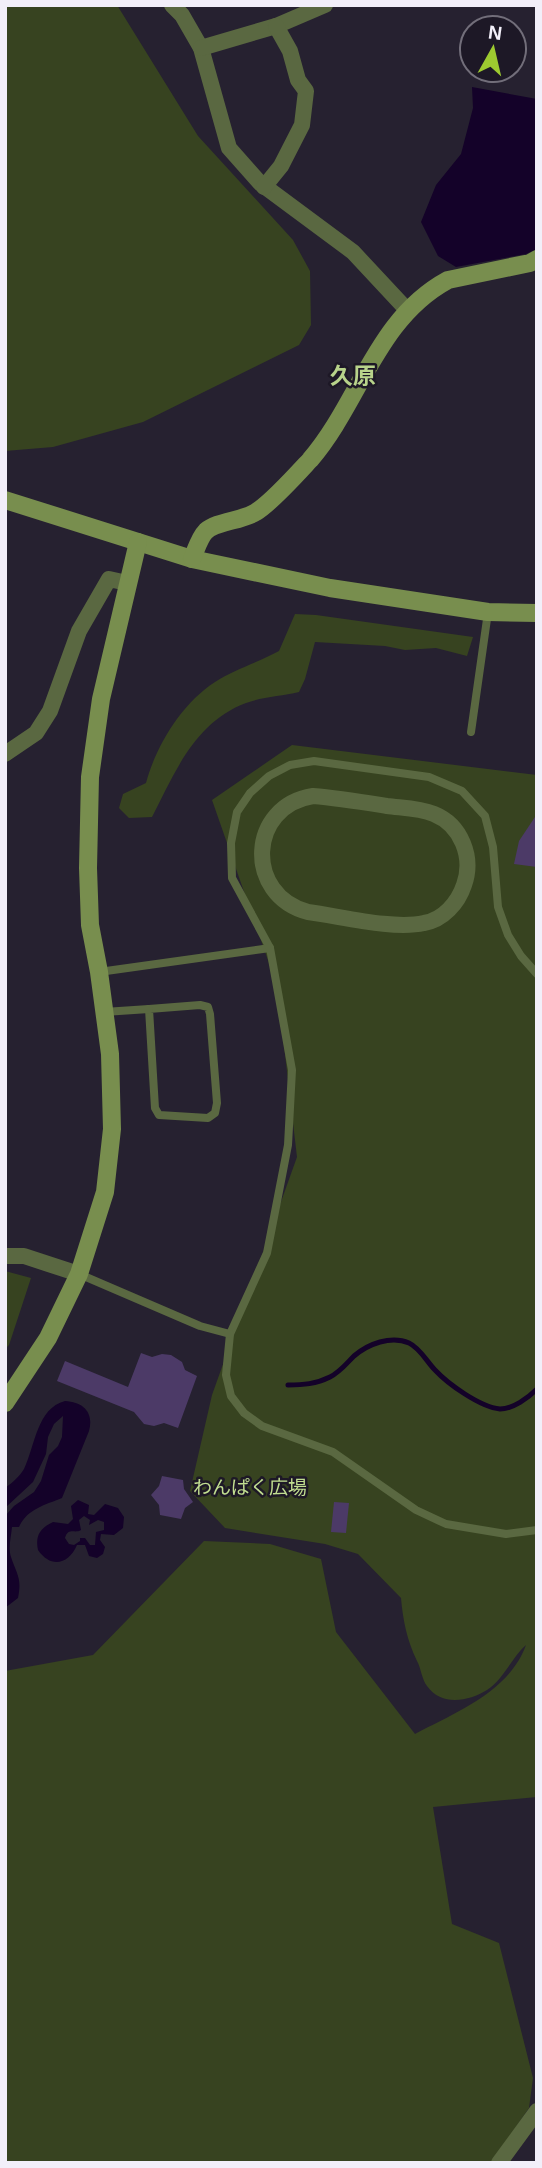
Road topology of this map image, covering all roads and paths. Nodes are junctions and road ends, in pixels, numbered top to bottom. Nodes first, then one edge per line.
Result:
1 (172, 5) edge
2 (326, 5) edge
3 (276, 26) junction
4 (201, 48) junction
5 (264, 187) junction
6 (537, 259) edge
7 (408, 311) junction
8 (5, 500) edge
9 (138, 542) junction
10 (192, 559) junction
11 (127, 583) junction
12 (488, 612) junction
13 (537, 613) edge
14 (471, 732) dead end
15 (5, 754) edge
16 (326, 797) joint
17 (270, 948) junction
18 (99, 972) junction
19 (537, 974) edge
20 (149, 1009) junction
21 (104, 1012) junction
22 (5, 1256) edge
23 (79, 1274) junction
24 (230, 1334) junction
25 (5, 1404) edge
26 (537, 1530) edge
27 (537, 2111) edge
28 (499, 2163) edge

1 - 4 street
2 - 3 street
3 - 4 street
3 - 5 street
4 - 5 street
5 - 7 street
6 - 7 street
7 - 10 street
8 - 9 street
9 - 10 street
9 - 11 street
10 - 12 street
11 - 15 street
11 - 18 street
12 - 13 street
12 - 14 lane
16 - 16 street
17 - 18 lane
17 - 19 lane
17 - 24 lane
18 - 21 street
20 - 20 lane
20 - 21 lane
21 - 23 street
22 - 23 street
23 - 24 lane
23 - 25 street
24 - 26 lane
27 - 28 street

